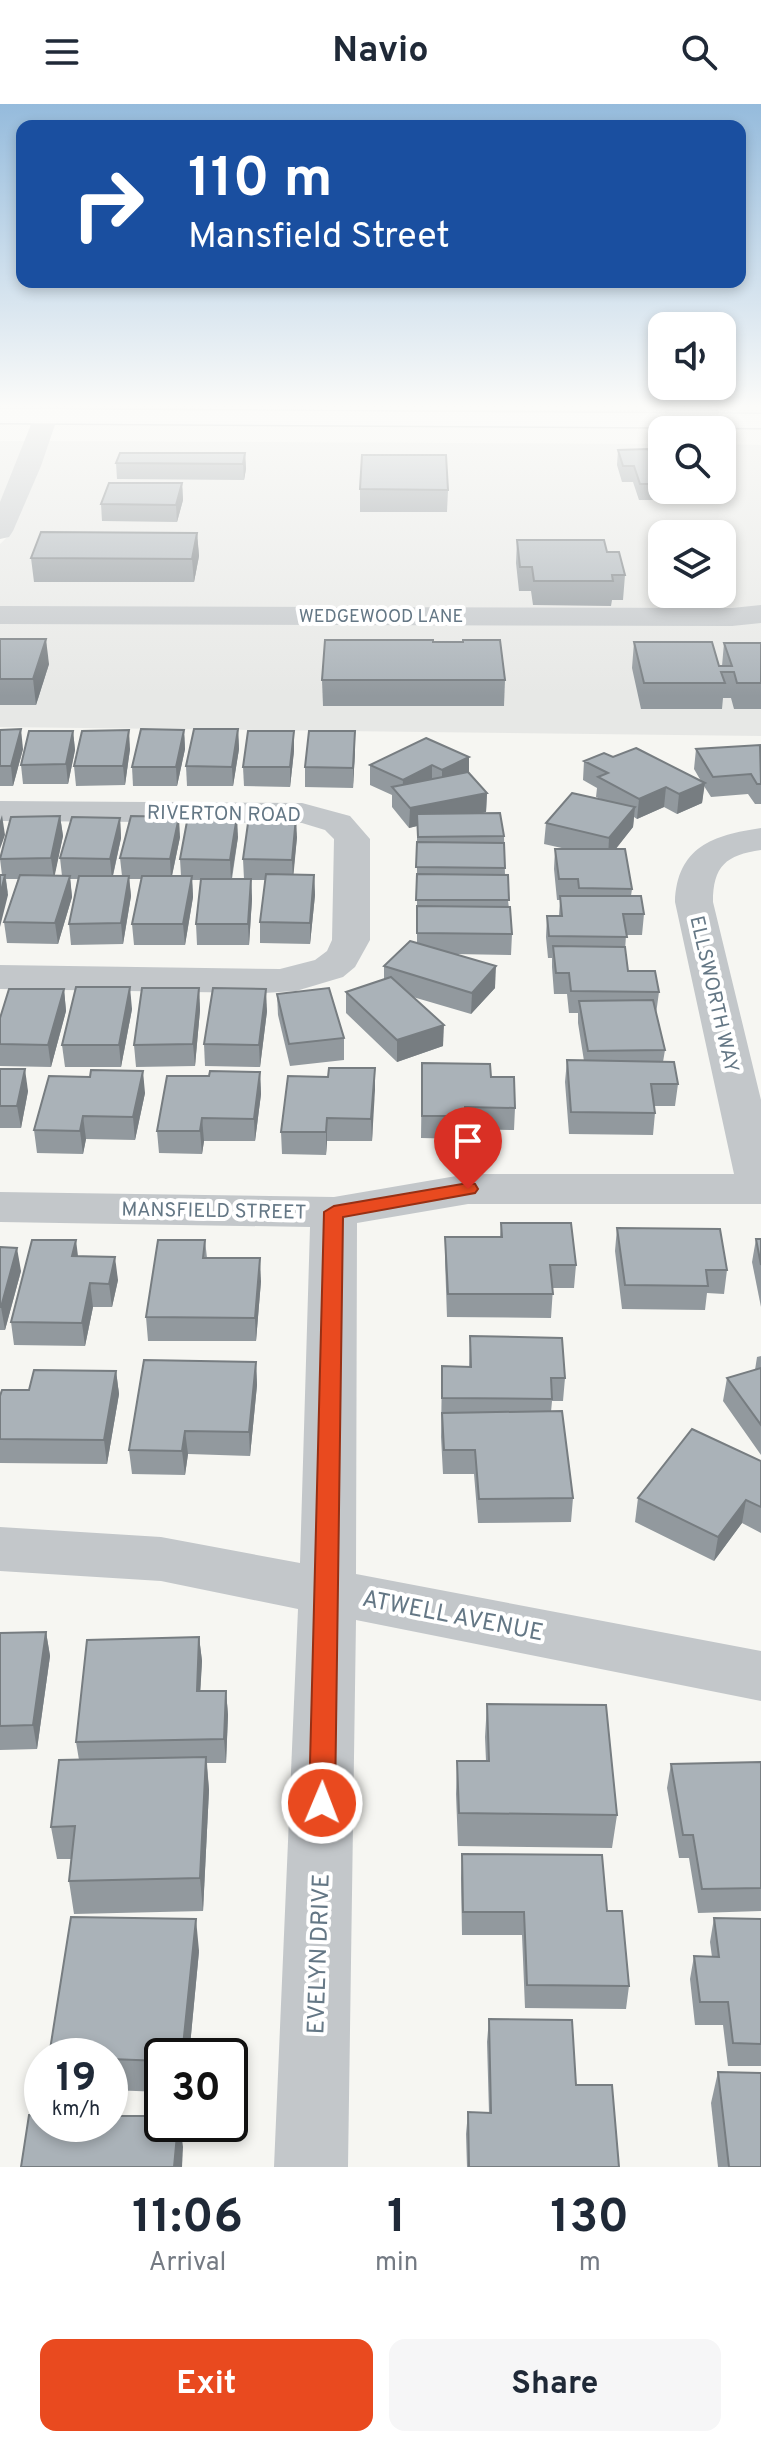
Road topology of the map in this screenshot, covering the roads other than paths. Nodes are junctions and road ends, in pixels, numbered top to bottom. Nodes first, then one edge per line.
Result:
1 (11, 503) edge
2 (0, 531) edge
3 (761, 614) edge
4 (0, 615) edge
5 (0, 811) edge
6 (761, 839) edge
7 (0, 977) edge
8 (760, 1189) edge
9 (0, 1207) edge
10 (334, 1212) junction
11 (0, 1549) edge
12 (328, 1589) junction
13 (761, 1676) edge
14 (311, 2167) edge

1 - 2 street
3 - 4 street, WEDGEWOOD LANE
5 - 7 street, RIVERTON ROAD
6 - 8 street, ELLSWORTH WAY
8 - 10 street, MANSFIELD STREET
9 - 10 street, MANSFIELD STREET
10 - 12 street, EVELYN DRIVE
11 - 12 street, ATWELL AVENUE
12 - 13 street, ATWELL AVENUE
12 - 14 street, EVELYN DRIVE

